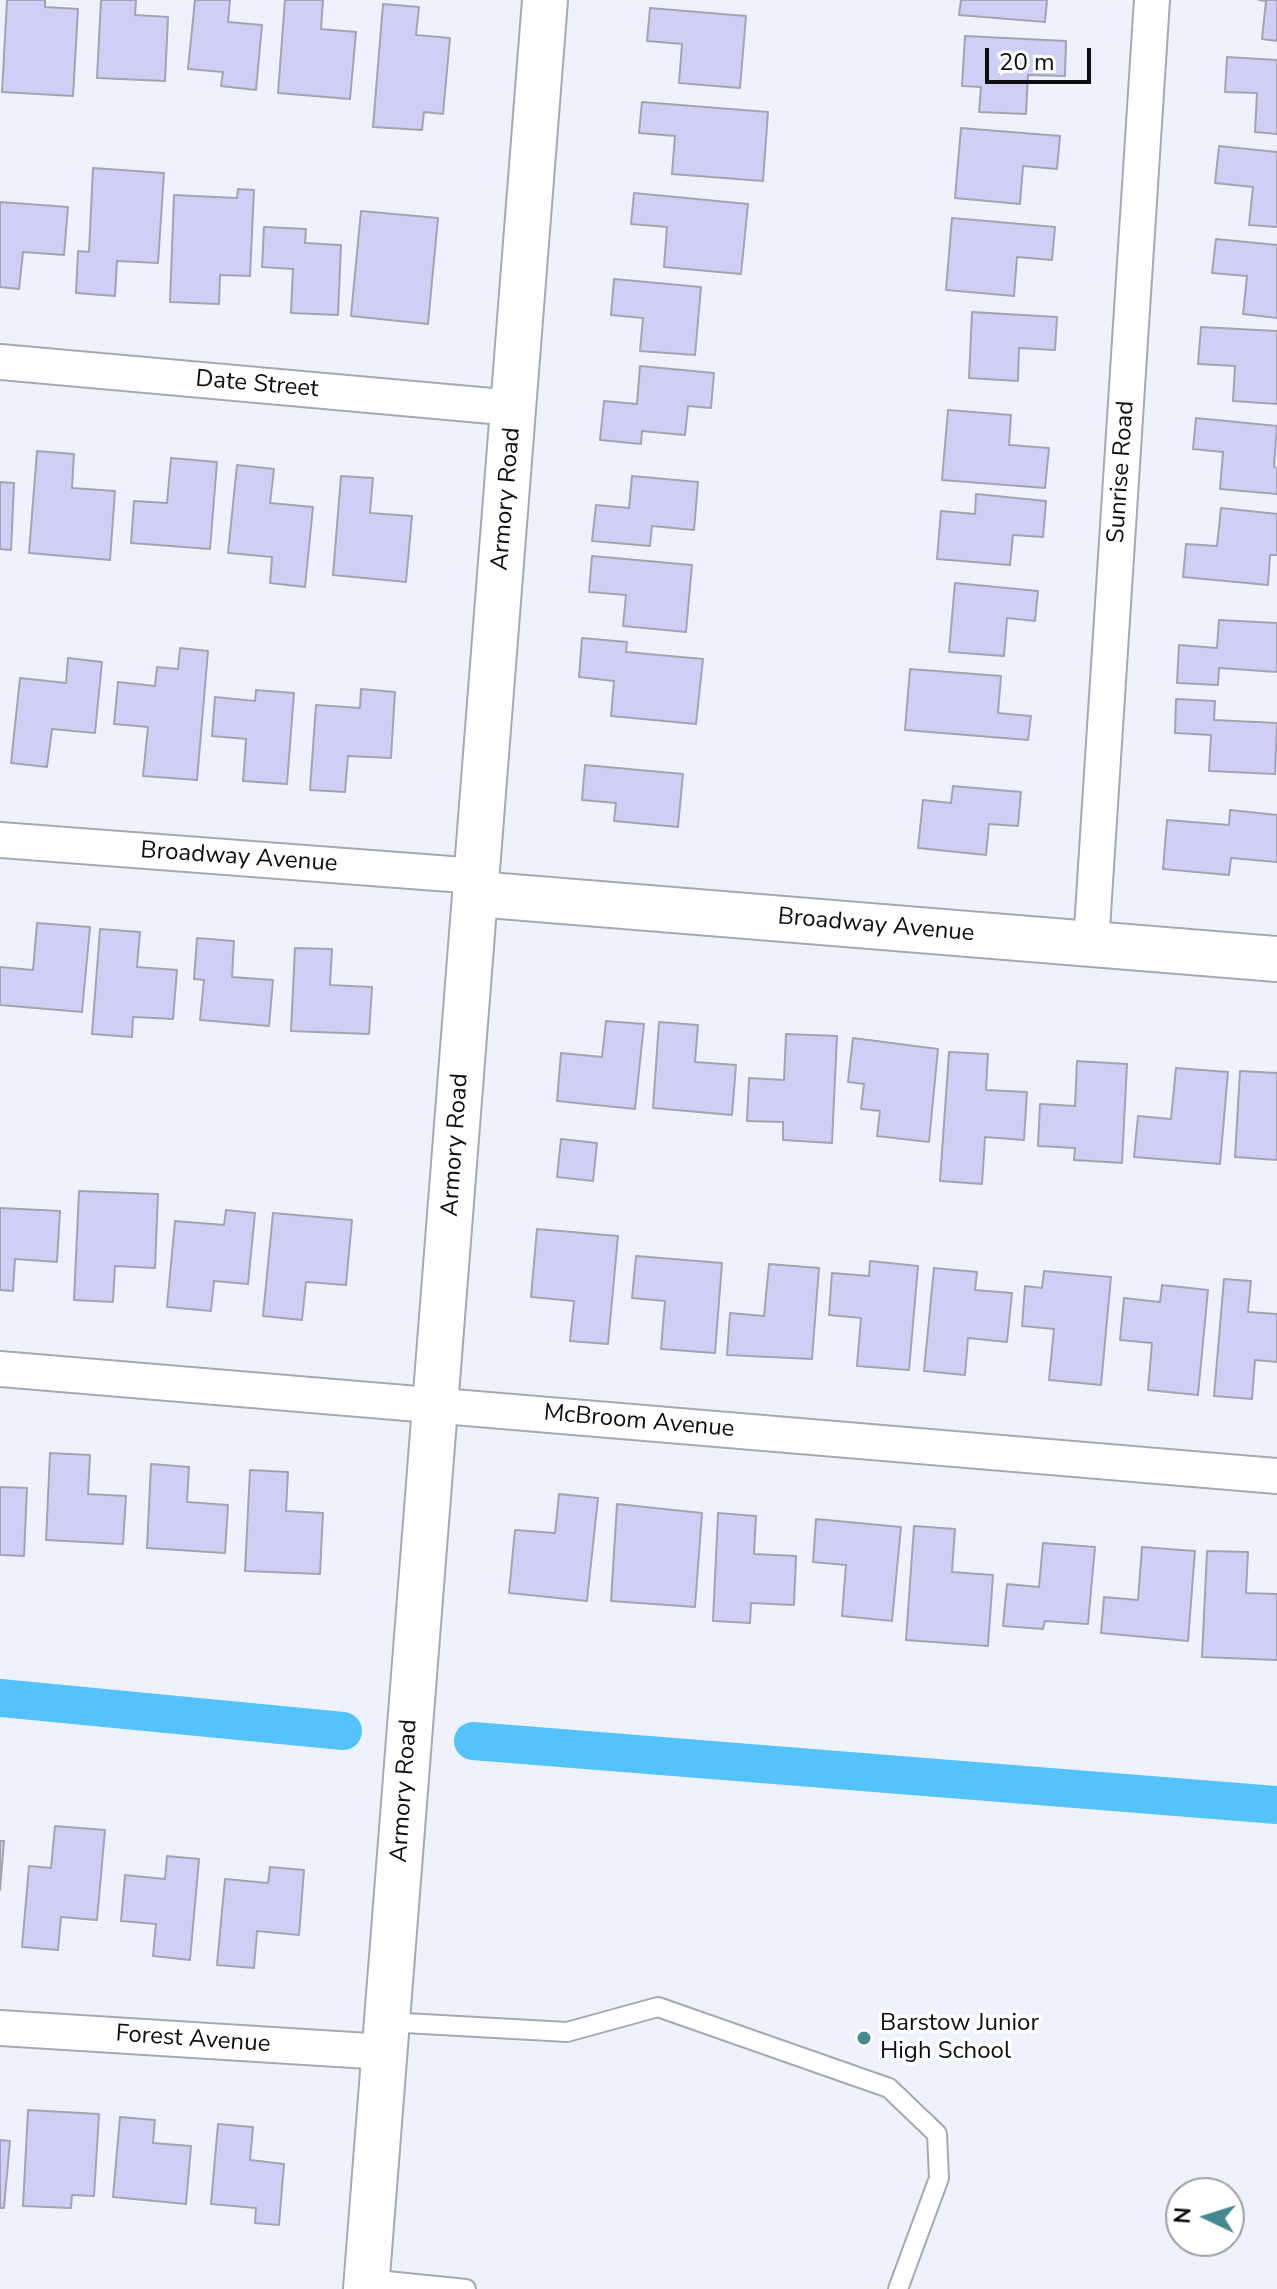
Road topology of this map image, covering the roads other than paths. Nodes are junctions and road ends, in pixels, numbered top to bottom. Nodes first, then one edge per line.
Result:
1 (545, 0) edge
2 (1152, 0) edge
3 (0, 362) edge
4 (514, 408) junction
5 (0, 840) edge
6 (476, 885) junction
7 (1091, 944) junction
8 (1277, 959) edge
9 (0, 1369) edge
10 (436, 1404) junction
11 (1277, 1476) edge
12 (0, 2028) edge
13 (386, 2037) junction
14 (366, 2284) edge
15 (466, 2289) edge
16 (898, 2289) edge

1 - 4 main road, Armory Road
2 - 7 street, Sunrise Road
3 - 4 street, Date Street
4 - 6 main road, Armory Road
5 - 6 street, Broadway Avenue
6 - 7 main road, Broadway Avenue
6 - 10 main road, Armory Road
7 - 8 main road, Broadway Avenue
9 - 10 street, McBroom Avenue
10 - 11 street, McBroom Avenue
10 - 13 main road, Armory Road
12 - 13 street, Forest Avenue
13 - 14 main road, Armory Road
13 - 16 lane
14 - 15 lane

